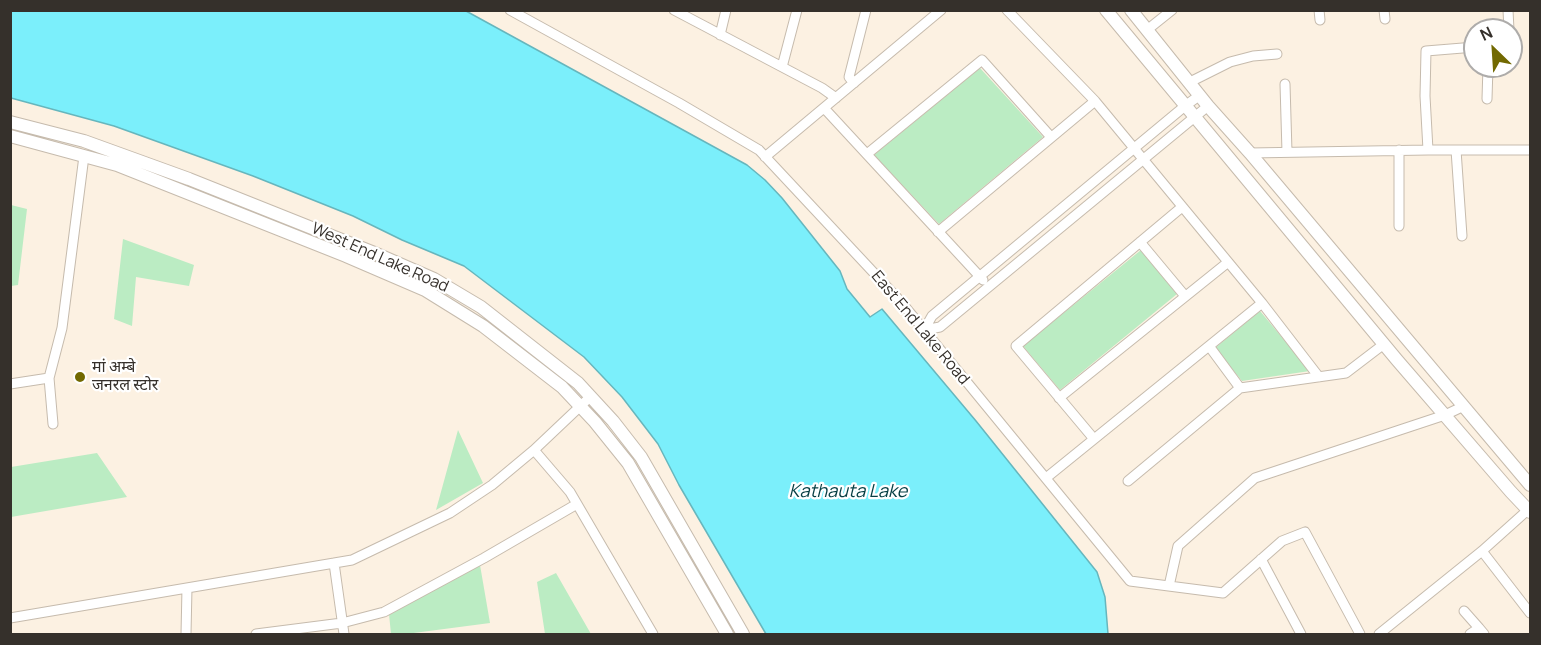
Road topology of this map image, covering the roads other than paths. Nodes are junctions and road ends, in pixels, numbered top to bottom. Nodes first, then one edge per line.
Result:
1 (510, 10) edge
2 (674, 10) edge
3 (726, 10) edge
4 (797, 10) edge
5 (866, 10) edge
6 (941, 10) edge
7 (1007, 10) edge
8 (1106, 10) edge
9 (1131, 10) edge
10 (1172, 10) edge
11 (1147, 30) junction
12 (720, 35) junction
13 (1463, 48) edge
14 (1277, 54) dead end
15 (782, 67) junction
16 (1488, 78) edge
17 (1190, 82) junction
18 (854, 83) junction
19 (1285, 84) dead end
20 (1200, 95) junction
21 (836, 99) junction
22 (1487, 99) dead end
23 (1095, 101) junction
24 (1185, 106) junction
25 (1208, 106) junction
26 (824, 108) junction
27 (1194, 117) junction
28 (10, 122) edge
29 (10, 136) edge
30 (1051, 138) junction
31 (1134, 148) junction
32 (1399, 150) junction
33 (1428, 150) junction
34 (1456, 150) junction
35 (1530, 150) edge
36 (1287, 152) junction
37 (1250, 153) junction
38 (867, 154) junction
39 (84, 156) junction
40 (765, 157) junction
41 (1142, 159) junction
42 (1182, 207) junction
43 (1399, 226) dead end
44 (938, 232) junction
45 (1462, 236) dead end
46 (1140, 242) junction
47 (1227, 262) junction
48 (980, 277) junction
49 (989, 286) junction
50 (1185, 296) junction
51 (1262, 303) junction
52 (924, 330) junction
53 (1384, 344) junction
54 (1209, 346) junction
55 (1319, 377) junction
56 (49, 378) junction
57 (10, 384) edge
58 (1240, 387) junction
59 (1059, 398) junction
60 (586, 401) junction
61 (1464, 406) junction
62 (1445, 416) junction
63 (53, 424) dead end
64 (1094, 439) junction
65 (534, 450) junction
66 (1046, 478) junction
67 (1128, 481) dead end
68 (1530, 485) edge
69 (577, 504) junction
70 (1530, 510) edge
71 (1482, 551) junction
72 (1261, 559) junction
73 (334, 563) junction
74 (1169, 586) junction
75 (187, 588) junction
76 (1464, 611) dead end
77 (1530, 613) edge
78 (10, 618) edge
79 (342, 623) junction
80 (1481, 632) edge
81 (186, 634) edge
82 (256, 634) edge
83 (344, 634) edge
84 (652, 634) edge
85 (727, 634) edge
86 (743, 634) edge
87 (1301, 634) edge
88 (1360, 634) edge
89 (1379, 634) edge
90 (1470, 634) edge

1 - 40 street, East End Lake Road
2 - 12 street
3 - 12 street
4 - 15 street
5 - 18 street
6 - 18 street
7 - 23 street
8 - 24 street
9 - 11 street
10 - 11 street
11 - 17 street
12 - 15 street
13 - 33 street
14 - 17 street
15 - 21 street
16 - 22 street
17 - 20 street
18 - 21 street
19 - 36 street
20 - 24 street
20 - 25 street
21 - 26 street
23 - 30 street
23 - 31 street
24 - 27 street
24 - 31 street
25 - 27 street
25 - 37 street
26 - 38 street
26 - 40 street
27 - 41 street
27 - 53 street
28 - 60 street, West End Lake Road
29 - 39 street, West End Lake Road
30 - 38 street
30 - 44 street
31 - 41 street
31 - 48 street
32 - 33 street
32 - 36 street
32 - 43 street
33 - 34 street
34 - 35 street
34 - 45 street
36 - 37 street
37 - 61 street
38 - 44 street
39 - 56 street
39 - 60 street, West End Lake Road
40 - 52 street, East End Lake Road
41 - 42 street
41 - 49 street
42 - 46 street
42 - 47 street
44 - 48 street
46 - 50 street
46 - 59 street
47 - 50 street
47 - 51 street
48 - 49 street
48 - 52 street
49 - 52 street
50 - 59 street
51 - 54 street
51 - 55 street
52 - 66 street, East End Lake Road
53 - 55 street
53 - 62 street
54 - 58 street
54 - 64 street
55 - 58 street
56 - 57 street
56 - 63 street
58 - 67 street
59 - 64 street
60 - 65 street
60 - 85 street, West End Lake Road
60 - 86 street, West End Lake Road
61 - 62 street
61 - 68 street
62 - 70 street
62 - 74 street
64 - 66 street
65 - 69 street
65 - 73 street
66 - 74 street, East End Lake Road
69 - 79 street
69 - 84 street
70 - 71 street
71 - 77 street
71 - 89 street
72 - 74 street, East End Lake Road
72 - 87 street
72 - 88 street, East End Lake Road
73 - 75 street
73 - 79 street
75 - 78 street
75 - 81 street
76 - 80 street
79 - 82 street
79 - 83 street
80 - 90 street

